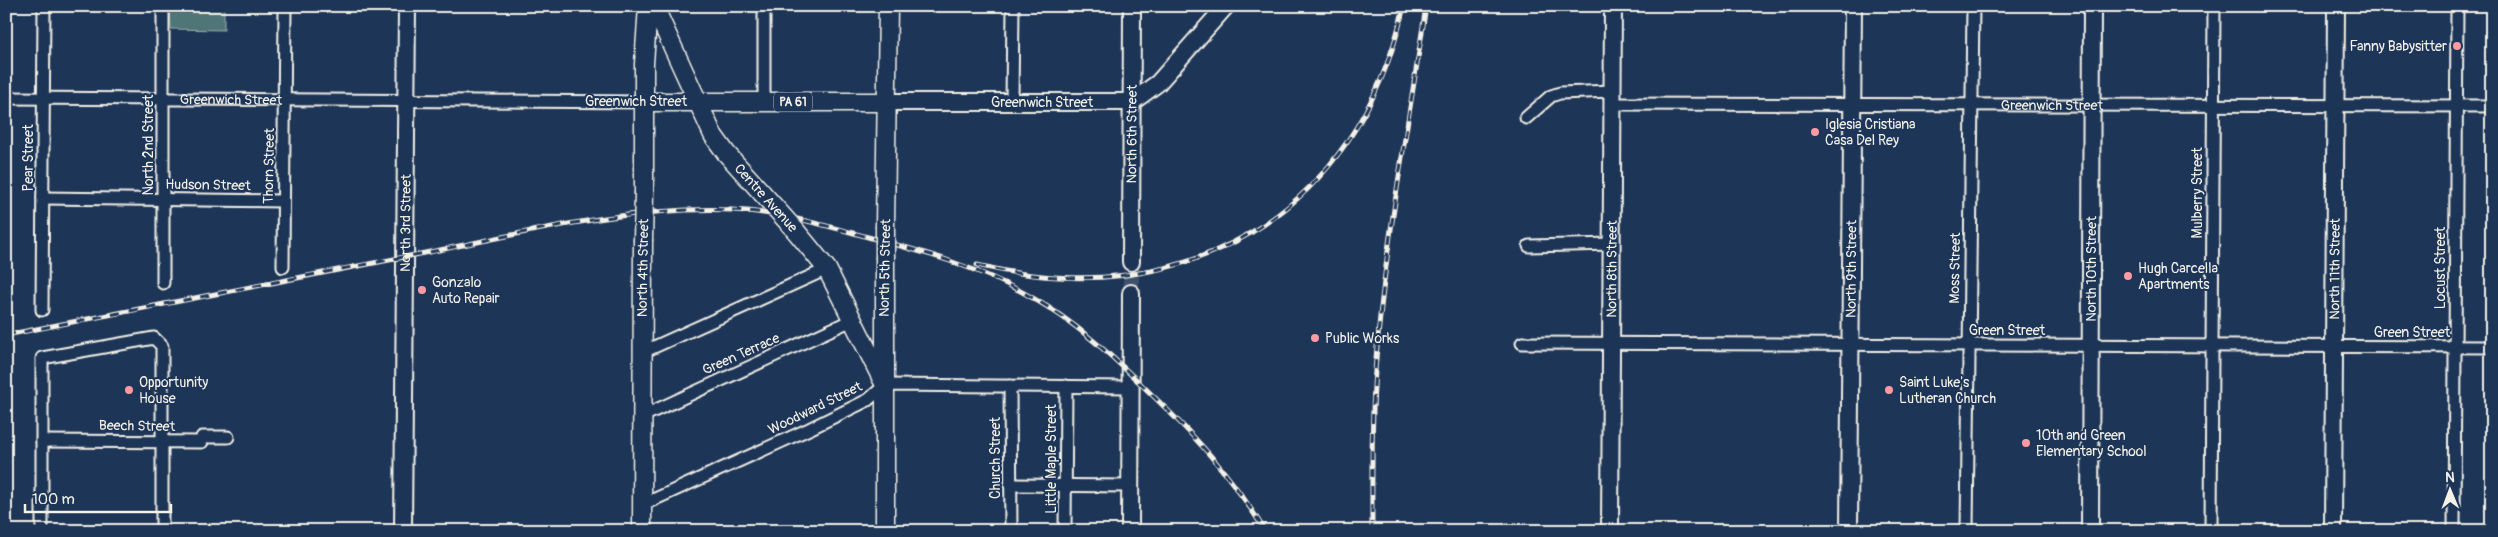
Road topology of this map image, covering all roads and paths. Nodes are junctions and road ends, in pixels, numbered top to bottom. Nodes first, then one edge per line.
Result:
1 (44, 6) edge
2 (164, 6) edge
3 (285, 6) edge
4 (407, 6) edge
5 (648, 6) edge
6 (654, 6) edge
7 (764, 6) edge
8 (888, 6) edge
9 (1013, 6) edge
10 (1132, 6) edge
11 (1226, 6) edge
12 (1612, 6) edge
13 (1853, 6) edge
14 (1973, 6) edge
15 (2092, 6) edge
16 (2214, 6) edge
17 (2336, 6) edge
18 (2457, 6) edge
19 (6, 98) edge
20 (43, 98) junction
21 (1612, 98) junction
22 (164, 99) junction
23 (284, 100) junction
24 (407, 100) junction
25 (644, 102) junction
26 (698, 102) junction
27 (764, 102) junction
28 (888, 102) junction
29 (1132, 102) junction
30 (1012, 103) junction
31 (1852, 104) junction
32 (1972, 105) junction
33 (2091, 106) junction
34 (2213, 106) junction
35 (2336, 106) junction
36 (2456, 106) junction
37 (2492, 106) edge
38 (1526, 118) dead end
39 (43, 198) junction
40 (163, 200) junction
41 (283, 201) junction
42 (1613, 244) junction
43 (1530, 246) dead end
44 (1131, 262) tunnel mouth
45 (283, 267) dead end
46 (828, 269) junction
47 (163, 283) dead end
48 (1131, 294) tunnel mouth
49 (42, 310) dead end
50 (852, 320) junction
51 (1522, 343) dead end
52 (1612, 343) junction
53 (1851, 345) junction
54 (1968, 345) junction
55 (2090, 346) junction
56 (2212, 346) junction
57 (2334, 346) junction
58 (2455, 347) junction
59 (2492, 347) edge
60 (643, 352) junction
61 (885, 385) junction
62 (1010, 386) junction
63 (1066, 386) junction
64 (1130, 388) junction
65 (642, 416) junction
66 (228, 437) dead end
67 (42, 441) junction
68 (163, 442) junction
69 (1010, 485) junction
70 (1065, 485) junction
71 (1130, 486) junction
72 (642, 504) junction
73 (42, 531) edge
74 (162, 531) edge
75 (403, 531) edge
76 (642, 531) edge
77 (885, 531) edge
78 (1011, 531) edge
79 (1065, 531) edge
80 (1130, 531) edge
81 (1610, 531) edge
82 (1849, 531) edge
83 (1967, 531) edge
84 (2090, 531) edge
85 (2211, 531) edge
86 (2333, 531) edge
87 (2454, 531) edge

1 - 20 street, Pear Street
2 - 22 street, North 2nd Street
3 - 23 street, Thorn Street
4 - 24 street, North 3rd Street
5 - 25 main road, North 4th Street
6 - 26 main road, Centre Avenue
7 - 27 street
8 - 28 main road, North 5th Street
9 - 30 street
10 - 29 street, North 6th Street
11 - 29 street
12 - 21 street, North 8th Street
13 - 31 street, North 9th Street
14 - 32 street, Moss Street
15 - 33 street, North 10th Street
16 - 34 street, Mulberry Street
17 - 35 street, North 11th Street
18 - 36 street, Locust Street
19 - 20 street, Greenwich Street
20 - 22 street, Greenwich Street
20 - 39 street, Pear Street
21 - 31 street, Greenwich Street
21 - 38 street, Greenwich Street
21 - 42 street, North 8th Street
22 - 23 street, Greenwich Street
22 - 40 street, North 2nd Street
23 - 24 street, Greenwich Street
23 - 41 street, Thorn Street
24 - 25 street, Greenwich Street
24 - 75 street, North 3rd Street
25 - 26 main road, Greenwich Street / PA 61
25 - 60 main road, North 4th Street, bridge
26 - 27 main road, Greenwich Street / PA 61
26 - 46 main road, Centre Avenue, bridge
27 - 28 main road, Greenwich Street / PA 61
28 - 30 street, Greenwich Street
28 - 61 main road, North 5th Street, bridge
29 - 30 street, Greenwich Street
29 - 44 street, North 6th Street
31 - 32 street, Greenwich Street
31 - 53 street, North 9th Street
32 - 33 street, Greenwich Street
32 - 54 street, Moss Street
33 - 34 street, Greenwich Street
33 - 55 street, North 10th Street
34 - 35 street, Greenwich Street
34 - 56 street, Mulberry Street
35 - 36 street, Greenwich Street
35 - 57 street, North 11th Street
36 - 37 street, Greenwich Street
36 - 58 street, Locust Street
39 - 40 street, Hudson Street
39 - 49 street, Pear Street
40 - 41 street, Hudson Street
40 - 47 street, North 2nd Street
41 - 45 street, Thorn Street
42 - 43 street
42 - 52 street, North 8th Street
46 - 50 main road, Centre Avenue
46 - 60 street
48 - 64 street
50 - 61 main road, Centre Avenue
50 - 65 street, Green Terrace
51 - 52 street, Green Street
52 - 53 street, Green Street
52 - 81 street, North 8th Street
53 - 54 street, Green Street
53 - 82 street, North 9th Street
54 - 55 street, Green Street
54 - 83 street, Moss Street
55 - 56 street, Green Street
55 - 84 street, North 10th Street
56 - 57 street, Green Street
56 - 85 street, Mulberry Street
57 - 58 street, Green Street
57 - 86 street, North 11th Street
58 - 59 street, Green Street
58 - 87 street, Locust Street
60 - 65 main road, North 4th Street
61 - 62 street
61 - 72 street, Woodward Street
61 - 77 main road, North 5th Street
62 - 63 street
62 - 69 street, Church Street
63 - 64 street
63 - 70 street, Little Maple Street
64 - 71 street
65 - 72 main road, North 4th Street
66 - 68 street, Beech Street
67 - 68 street, Beech Street
67 - 68 street
67 - 73 street
68 - 74 street
69 - 70 street
69 - 78 street, Church Street
70 - 71 street
70 - 79 street, Little Maple Street
71 - 80 street
72 - 76 main road, North 4th Street

